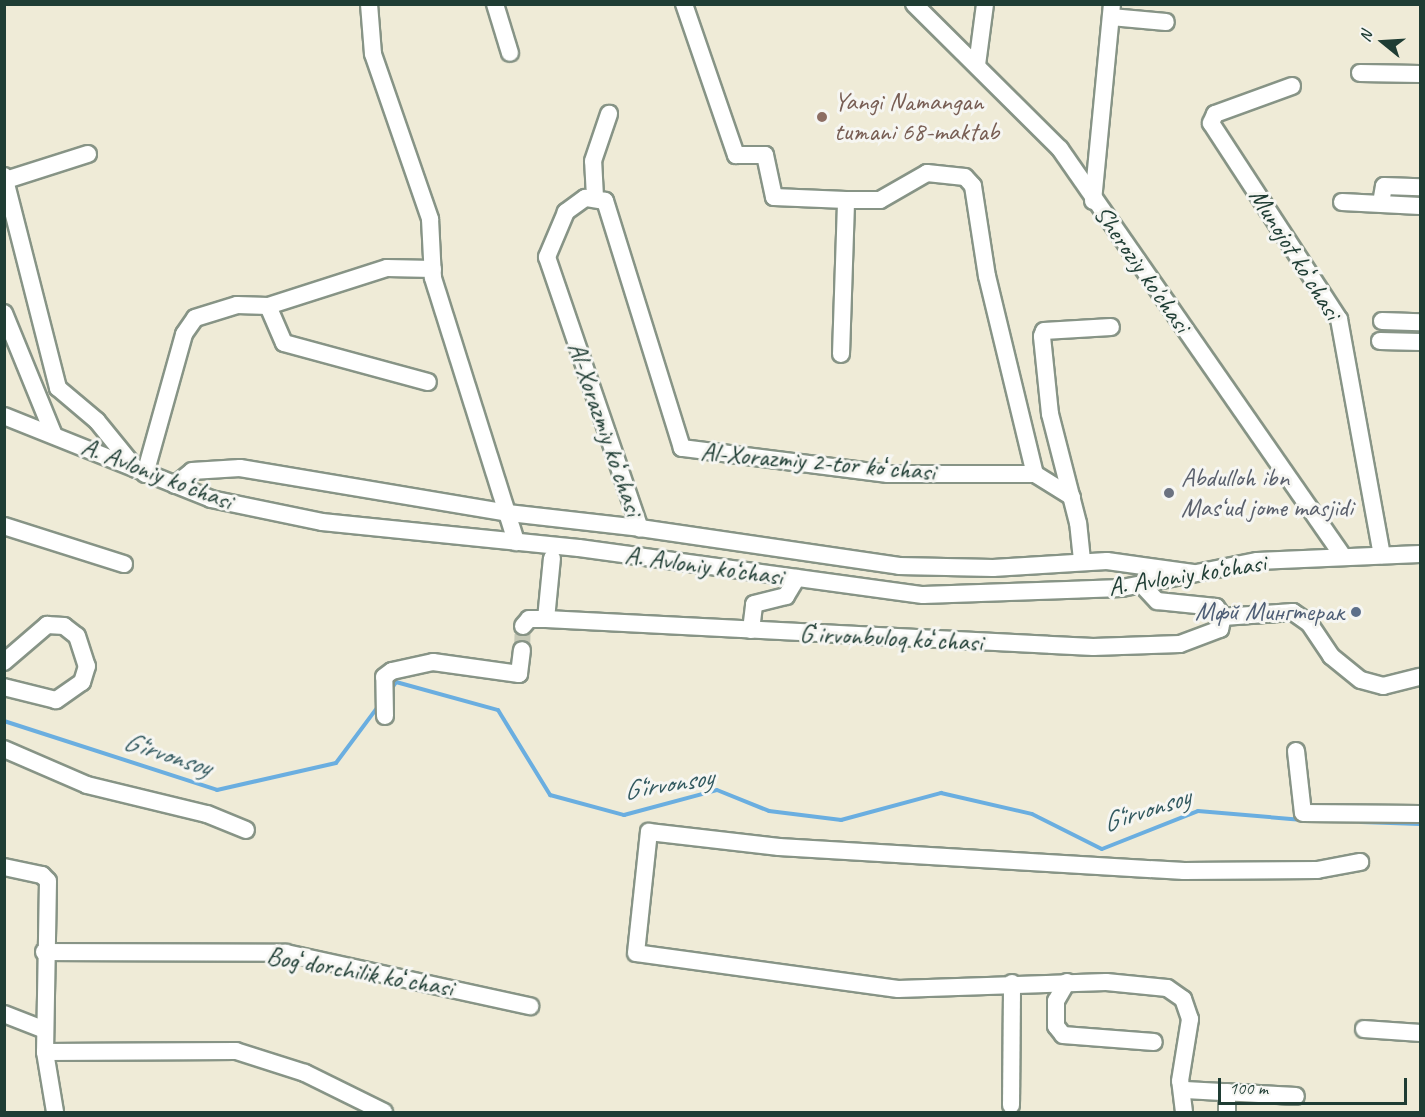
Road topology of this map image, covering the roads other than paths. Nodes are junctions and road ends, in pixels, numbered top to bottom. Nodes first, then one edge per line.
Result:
1 (369, 4) edge
2 (495, 4) edge
3 (684, 4) edge
4 (914, 4) edge
5 (985, 4) edge
6 (1112, 11) edge
7 (1166, 22) dead end
8 (510, 53) dead end
9 (977, 65) junction
10 (1360, 73) dead end
11 (1420, 74) edge
12 (1292, 86) dead end
13 (609, 114) dead end
14 (88, 154) dead end
15 (5, 178) edge
16 (1420, 187) edge
17 (595, 197) junction
18 (846, 200) junction
19 (1094, 201) junction
20 (1342, 202) dead end
21 (1381, 203) junction
22 (1420, 206) edge
23 (433, 269) junction
24 (268, 306) junction
25 (4, 313) edge
26 (1382, 321) dead end
27 (1420, 322) edge
28 (1111, 327) dead end
29 (1380, 341) dead end
30 (1420, 342) edge
31 (841, 354) dead end
32 (428, 382) dead end
33 (8, 420) edge
34 (52, 434) junction
35 (142, 473) junction
36 (1035, 474) junction
37 (175, 484) junction
38 (1072, 497) junction
39 (509, 513) junction
40 (4, 526) edge
41 (640, 528) junction
42 (516, 542) junction
43 (1420, 554) edge
44 (1382, 555) junction
45 (1343, 556) junction
46 (552, 558) dead end
47 (1082, 560) junction
48 (124, 564) dead end
49 (1192, 573) junction
50 (796, 578) junction
51 (1142, 585) junction
52 (1223, 617) junction
53 (546, 619) junction
54 (523, 626) dead end
55 (751, 630) junction
56 (522, 650) tunnel mouth
57 (4, 662) edge
58 (1420, 677) edge
59 (4, 687) edge
60 (385, 716) dead end
61 (4, 749) edge
62 (1296, 751) dead end
63 (1420, 814) edge
64 (246, 830) dead end
65 (1360, 862) dead end
66 (4, 867) edge
67 (44, 952) junction
68 (1067, 982) junction
69 (1012, 983) junction
70 (530, 1006) dead end
71 (4, 1014) edge
72 (1364, 1029) dead end
73 (45, 1030) junction
74 (1420, 1033) edge
75 (1154, 1042) dead end
76 (45, 1052) junction
77 (1185, 1090) junction
78 (1227, 1092) junction
79 (1296, 1096) dead end
80 (1011, 1105) dead end
81 (54, 1113) edge
82 (384, 1113) edge
83 (1184, 1113) edge
84 (1227, 1113) edge

1 - 23 street
2 - 8 street
3 - 18 street
4 - 9 street, Sheroziy ko'chasi
5 - 9 street
6 - 7 street
6 - 19 street
9 - 19 street, Sheroziy ko'chasi
10 - 11 street
12 - 44 street, Munojot koʻchasi
13 - 17 street
14 - 15 street
15 - 35 street
16 - 21 street
17 - 36 street, Al-Xorazmiy 2-tor koʻchasi
17 - 41 street, Al-Xorazmiy koʻchasi
18 - 31 street
18 - 36 street
19 - 45 street, Sheroziy ko'chasi
20 - 21 street
21 - 22 street
23 - 24 street
23 - 39 street
24 - 32 street
24 - 35 street
25 - 34 street
26 - 27 street
28 - 38 street
29 - 30 street
33 - 34 street, A. Avloniy ko‘chasi
34 - 35 street, A. Avloniy ko‘chasi
35 - 37 street, A. Avloniy ko‘chasi
36 - 38 street
37 - 39 street
37 - 42 street, A. Avloniy ko‘chasi
38 - 47 street
39 - 41 street
39 - 42 street
40 - 48 street
41 - 47 street, Al-Xorazmiy koʻchasi
42 - 50 street, A. Avloniy ko‘chasi
43 - 44 street, A. Avloniy ko‘chasi
44 - 45 street, A. Avloniy ko‘chasi
45 - 49 street, A. Avloniy ko‘chasi
46 - 53 street
47 - 49 street, Al-Xorazmiy koʻchasi
49 - 51 street, A. Avloniy ko‘chasi
50 - 51 street, A. Avloniy ko‘chasi
50 - 55 street
51 - 52 street
52 - 55 street, Gʻirvonbuloq koʻchasi
52 - 58 street
53 - 54 street, Gʻirvonbuloq koʻchasi
53 - 55 street, Gʻirvonbuloq koʻchasi
56 - 60 street
57 - 59 street
61 - 64 street
62 - 63 street
65 - 69 street
66 - 67 street
67 - 70 street, Bogʻdorchilik koʻchasi
67 - 73 street
68 - 69 street
68 - 75 street
68 - 77 street
69 - 80 street
71 - 73 street
72 - 74 street
73 - 76 street
76 - 81 street
76 - 82 street
77 - 78 street
77 - 83 street
78 - 79 street
78 - 84 street

